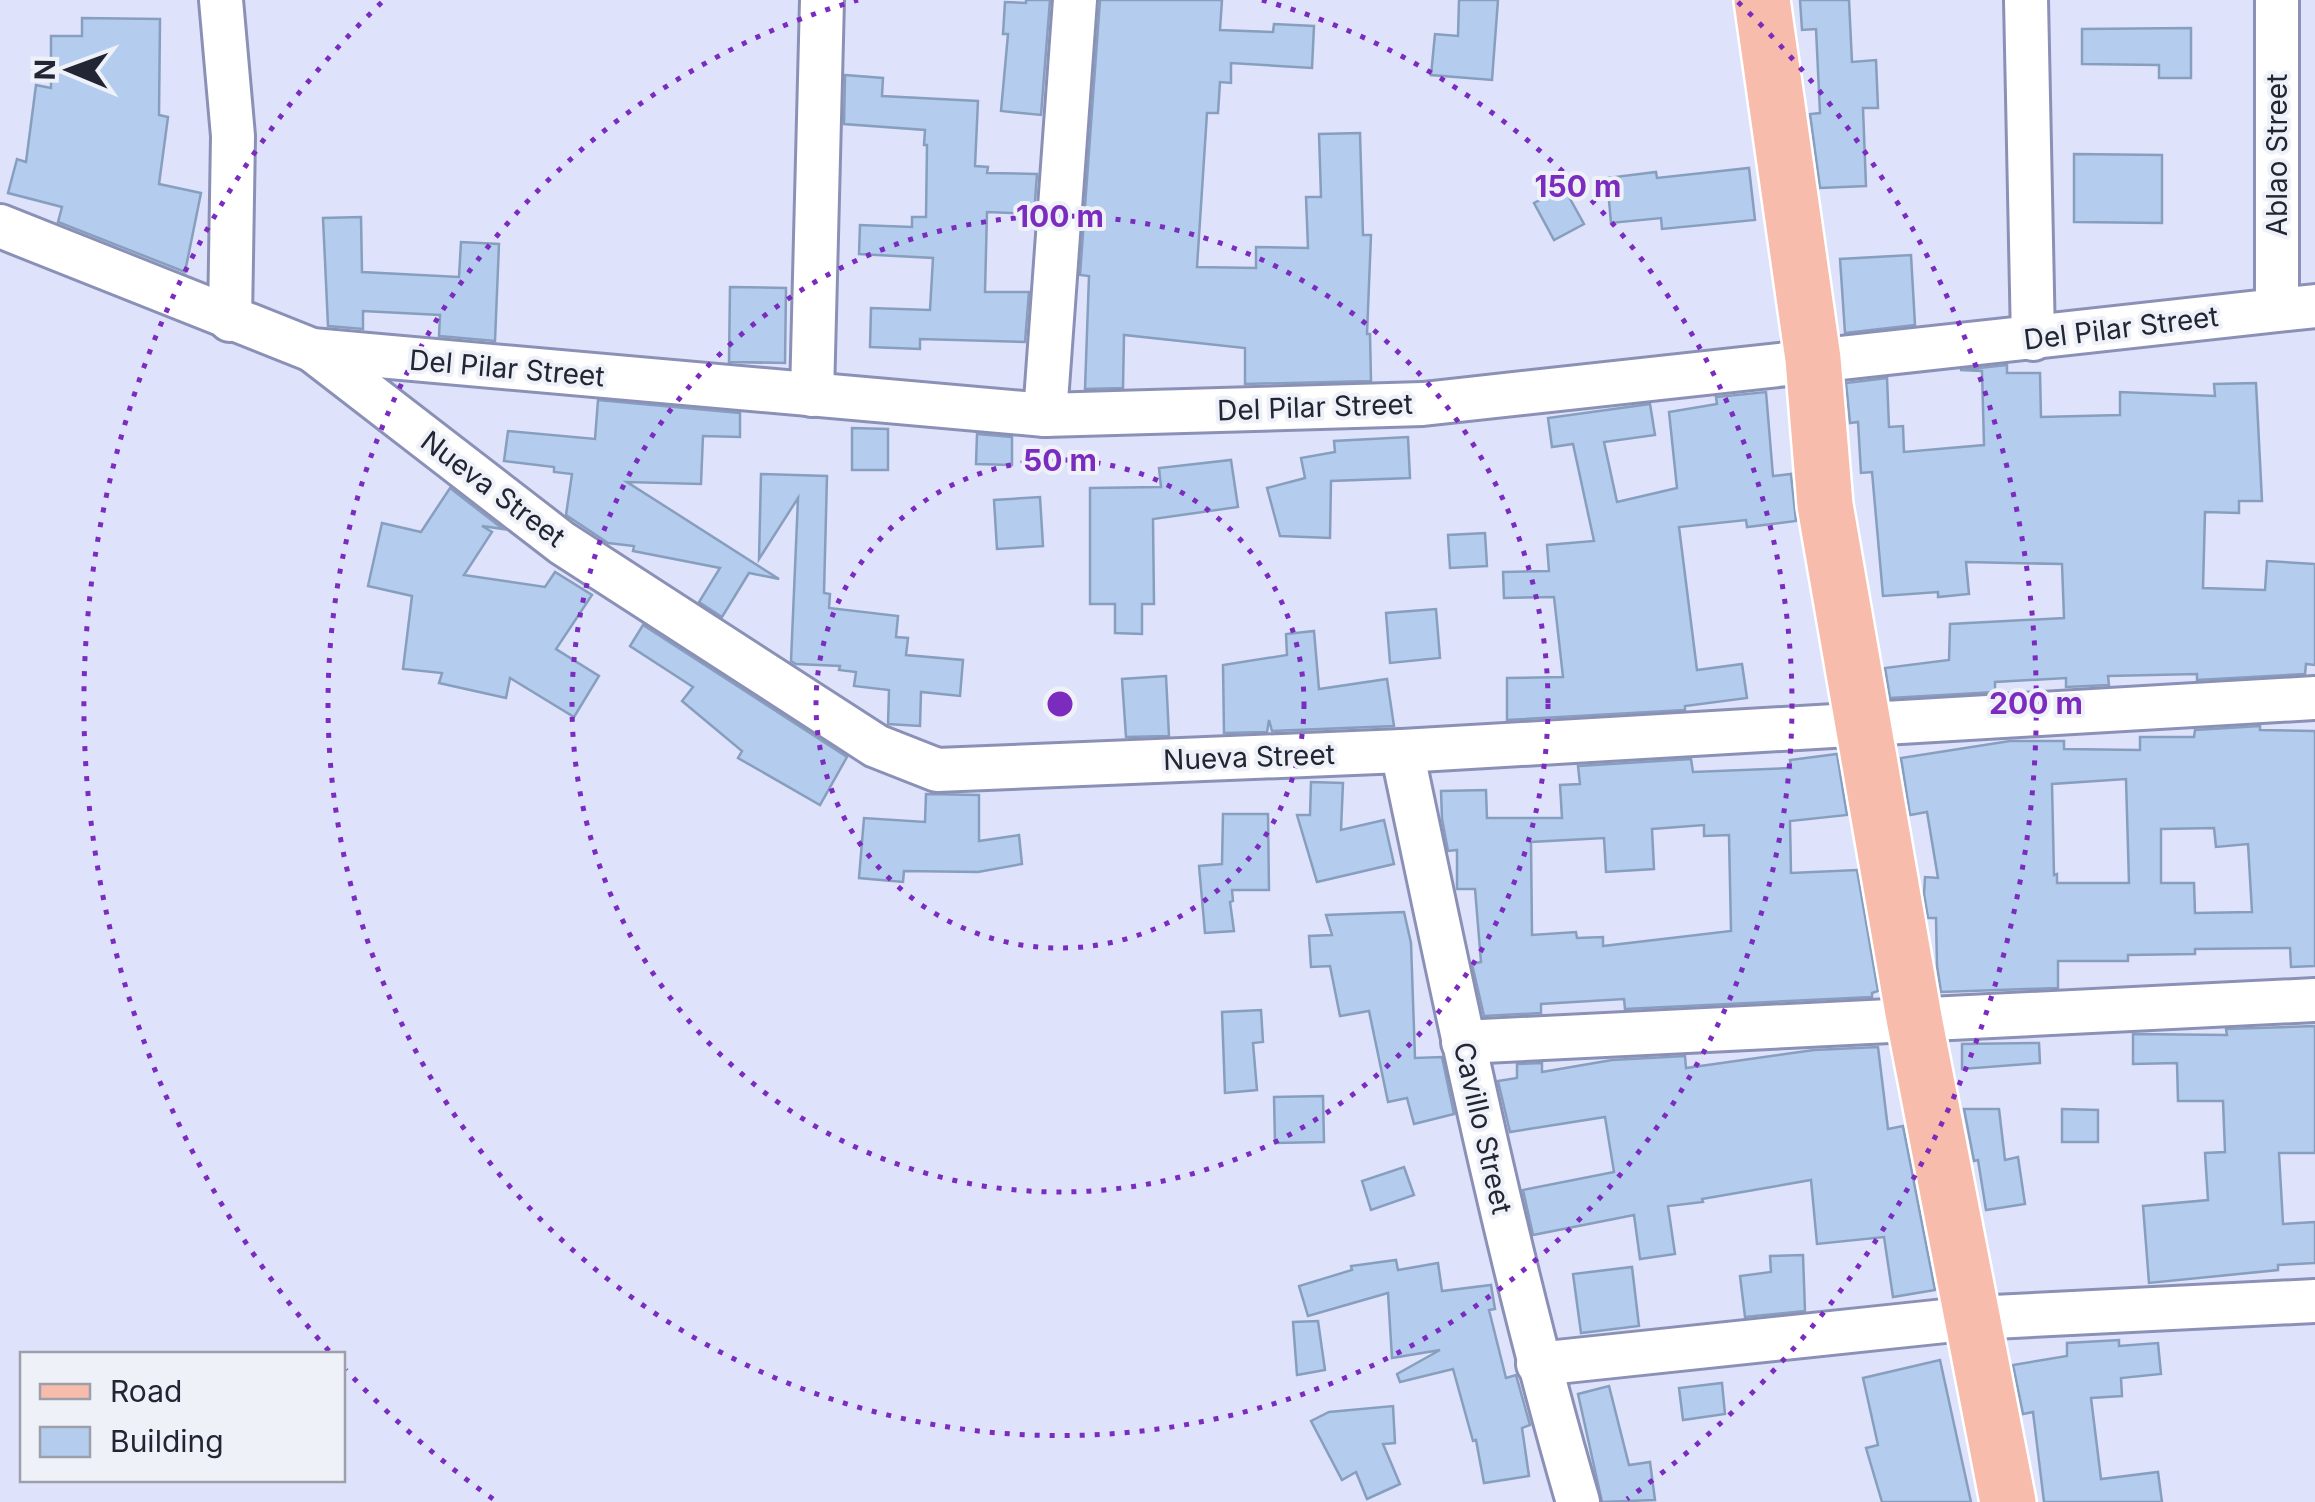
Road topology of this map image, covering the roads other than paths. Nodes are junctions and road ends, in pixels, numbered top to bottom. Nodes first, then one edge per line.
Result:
1 (222, 0) edge
2 (822, 0) edge
3 (1076, 0) edge
4 (1762, 0) edge
5 (2026, 0) edge
6 (2277, 0) edge
7 (0, 226) edge
8 (2296, 308) edge
9 (230, 320) junction
10 (2033, 339) junction
11 (312, 350) junction
12 (1813, 358) junction
13 (812, 395) junction
14 (1046, 415) junction
15 (2315, 698) edge
16 (1862, 724) junction
17 (1402, 751) junction
18 (2315, 1000) edge
19 (1914, 1018) junction
20 (1463, 1042) junction
21 (2315, 1301) edge
22 (1974, 1318) junction
23 (1538, 1364) junction
24 (1578, 1502) edge
25 (2008, 1502) edge

1 - 9 street
2 - 13 street
3 - 14 street
4 - 12 main road
5 - 10 street
6 - 8 street, Ablao Street
7 - 9 street
8 - 10 street, Del Pilar Street
9 - 11 street
10 - 12 street, Del Pilar Street
11 - 13 street, Del Pilar Street
11 - 17 street, Nueva Street
12 - 14 street, Del Pilar Street
12 - 16 main road
13 - 14 street, Del Pilar Street
15 - 16 street, Nueva Street
16 - 17 street, Nueva Street
16 - 19 main road
17 - 20 street, Cavillo Street
18 - 19 street
19 - 20 street
19 - 22 main road
20 - 23 street, Cavillo Street
21 - 22 street
22 - 23 street
22 - 25 main road
23 - 24 street, Cavillo Street

